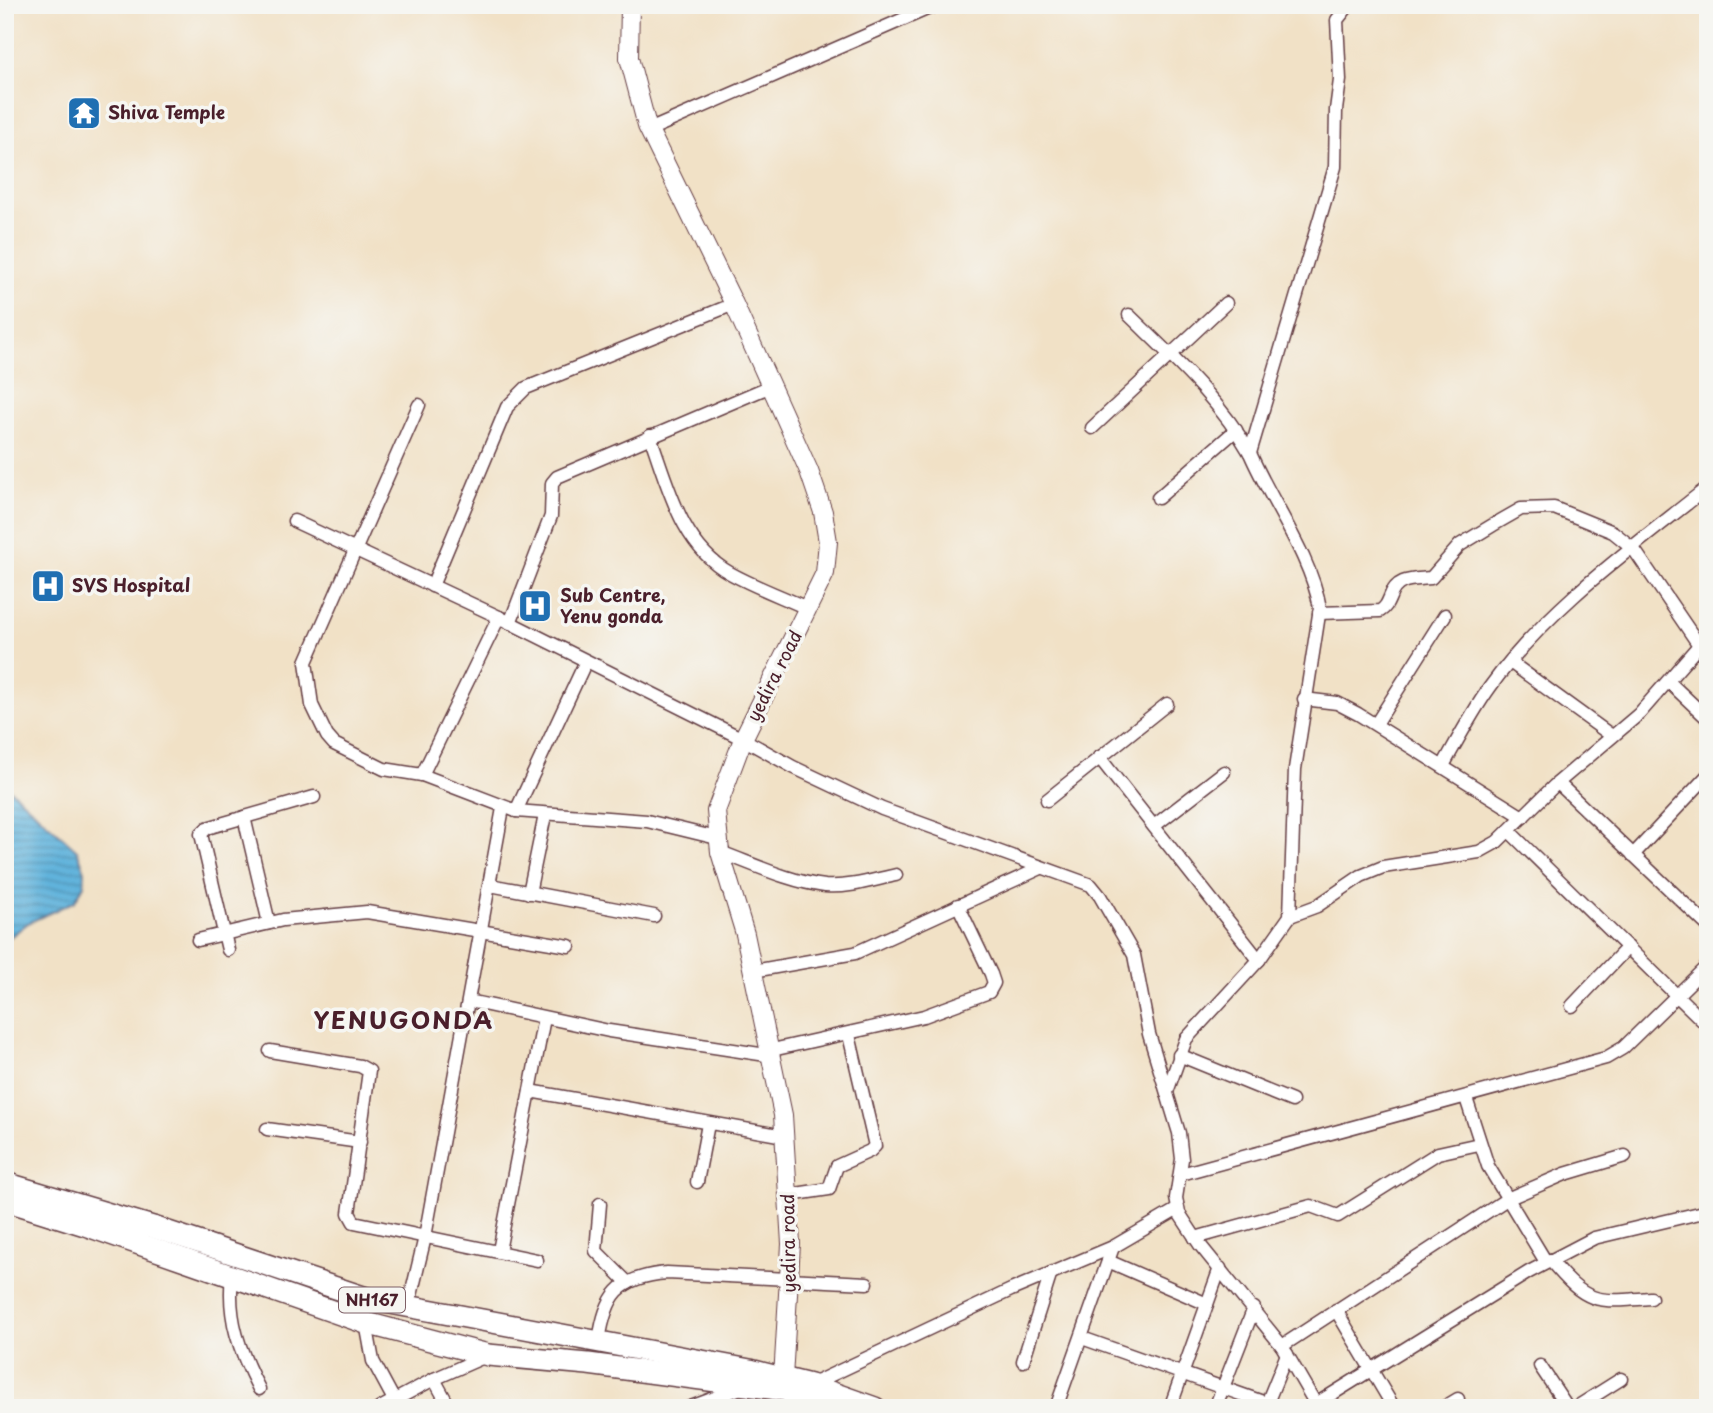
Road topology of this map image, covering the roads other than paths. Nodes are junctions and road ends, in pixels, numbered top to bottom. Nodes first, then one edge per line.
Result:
1 (630, 5) edge
2 (936, 5) edge
3 (1349, 5) edge
4 (649, 130) junction
5 (1226, 303) dead end
6 (734, 304) junction
7 (1129, 315) dead end
8 (1169, 354) junction
9 (771, 386) junction
10 (419, 405) dead end
11 (1092, 428) dead end
12 (1236, 430) junction
13 (650, 436) junction
14 (1250, 453) junction
15 (1708, 487) edge
16 (1158, 498) dead end
17 (294, 521) dead end
18 (1633, 548) junction
19 (354, 549) junction
20 (432, 586) junction
21 (809, 609) junction
22 (1319, 612) junction
23 (1445, 615) dead end
24 (505, 620) junction
25 (1704, 640) edge
26 (586, 660) junction
27 (1510, 662) junction
28 (1669, 682) junction
29 (1304, 699) junction
30 (1167, 704) dead end
31 (1708, 719) edge
32 (1376, 724) junction
33 (1612, 736) junction
34 (743, 739) junction
35 (1099, 757) junction
36 (1443, 766) junction
37 (1224, 772) dead end
38 (422, 775) junction
39 (1708, 775) edge
40 (1558, 783) junction
41 (314, 797) dead end
42 (1047, 800) dead end
43 (510, 809) junction
44 (545, 815) junction
45 (244, 817) junction
46 (1522, 817) junction
47 (1154, 827) junction
48 (1510, 832) junction
49 (719, 845) junction
50 (1633, 855) junction
51 (1041, 868) junction
52 (896, 875) dead end
53 (490, 886) junction
54 (530, 893) junction
55 (958, 905) junction
56 (654, 916) dead end
57 (1290, 916) junction
58 (269, 923) junction
59 (1708, 926) edge
60 (482, 930) junction
61 (223, 934) junction
62 (198, 940) dead end
63 (569, 946) dead end
64 (1628, 947) junction
65 (228, 950) dead end
66 (1259, 960) junction
67 (1708, 965) edge
68 (753, 971) junction
69 (1678, 996) junction
70 (468, 1002) junction
71 (1572, 1006) dead end
72 (544, 1018) junction
73 (1708, 1026) edge
74 (849, 1035) junction
75 (270, 1051) dead end
76 (772, 1053) junction
77 (1180, 1055) junction
78 (530, 1091) junction
79 (1167, 1092) junction
80 (1466, 1098) junction
81 (1292, 1101) dead end
82 (708, 1124) junction
83 (267, 1129) dead end
84 (784, 1136) junction
85 (360, 1142) junction
86 (1479, 1144) junction
87 (1625, 1156) dead end
88 (1181, 1174) junction
89 (696, 1182) dead end
90 (5, 1183) edge
91 (789, 1195) junction
92 (1507, 1199) junction
93 (5, 1200) edge
94 (600, 1204) dead end
95 (1178, 1209) junction
96 (1708, 1211) edge
97 (425, 1237) junction
98 (1195, 1238) junction
99 (1113, 1247) junction
100 (499, 1251) junction
101 (537, 1260) dead end
102 (1108, 1261) junction
103 (1548, 1261) junction
104 (1220, 1268) junction
105 (1052, 1273) junction
106 (232, 1276) junction
107 (790, 1280) junction
108 (628, 1283) junction
109 (867, 1283) dead end
110 (1651, 1298) dead end
111 (1207, 1304) junction
112 (408, 1308) junction
113 (1254, 1308) junction
114 (1336, 1310) junction
115 (366, 1323) junction
116 (1082, 1338) junction
117 (599, 1342) junction
118 (1285, 1350) junction
119 (488, 1354) junction
120 (1023, 1361) dead end
121 (1540, 1366) dead end
122 (1371, 1369) junction
123 (1183, 1375) junction
124 (783, 1378) junction
125 (433, 1379) junction
126 (1621, 1379) dead end
127 (810, 1385) junction
128 (748, 1386) junction
129 (1223, 1388) junction
130 (259, 1389) dead end
131 (1458, 1399) dead end
132 (394, 1400) junction
133 (1266, 1406) edge
134 (1317, 1406) edge
135 (380, 1408) edge
136 (450, 1408) edge
137 (688, 1408) edge
138 (828, 1408) edge
139 (875, 1408) edge
140 (1056, 1408) edge
141 (1170, 1408) edge
142 (1215, 1408) edge
143 (1280, 1408) edge
144 (1394, 1408) edge
145 (1443, 1408) edge
146 (1568, 1408) edge
147 (1576, 1408) edge

1 - 4 main road, yedira road
2 - 4 street
3 - 14 street
4 - 6 main road, yedira road
5 - 8 street
6 - 9 main road, yedira road
6 - 20 street
7 - 8 street
8 - 11 street
8 - 12 street
9 - 13 street
9 - 21 main road, yedira road
10 - 19 street
12 - 14 street
12 - 16 street
13 - 21 street
13 - 24 street
14 - 22 street
15 - 18 street
17 - 19 street
18 - 22 street
18 - 25 street
18 - 27 street
19 - 20 street
19 - 38 street
20 - 24 street
21 - 34 main road, yedira road
22 - 29 street
23 - 32 street
24 - 26 street
24 - 38 street
25 - 28 street
26 - 34 street
26 - 43 street
27 - 33 street
27 - 36 street
28 - 31 street
28 - 33 street
29 - 32 street
29 - 57 street
30 - 35 street
32 - 36 street
33 - 40 street
34 - 49 main road, yedira road
34 - 51 street
35 - 42 street
35 - 47 street
36 - 46 street
37 - 47 street
38 - 43 street
39 - 50 street
40 - 46 street
40 - 50 street
41 - 45 street
43 - 44 street
43 - 53 street
44 - 49 street
44 - 54 street
45 - 58 street
45 - 61 street
46 - 48 street
47 - 66 street
48 - 57 street
48 - 64 street
49 - 52 street
49 - 68 main road, yedira road
50 - 59 street
51 - 55 street
51 - 79 street
53 - 54 street
53 - 60 street
54 - 56 street
55 - 68 street
55 - 74 street
57 - 66 street
58 - 60 street
58 - 61 street
60 - 63 street
60 - 70 street
61 - 62 street
61 - 65 street
64 - 69 street
64 - 71 street
66 - 77 street
67 - 69 street
68 - 76 main road, yedira road
69 - 73 street
69 - 80 street
70 - 72 street
70 - 97 street
72 - 76 street
72 - 78 street
74 - 76 street
74 - 91 street
75 - 85 street
76 - 84 main road, yedira road
77 - 79 street
77 - 81 street
78 - 82 street
78 - 100 street
79 - 88 street
80 - 86 street
80 - 88 street
82 - 84 street
82 - 89 street
83 - 85 street
84 - 91 main road, yedira road
85 - 97 street
86 - 92 street
86 - 98 street
87 - 92 street
88 - 95 street
90 - 112 highway, NH167
91 - 107 main road, yedira road
92 - 103 street
92 - 114 street
93 - 106 highway, NH167
94 - 108 street
95 - 98 street
95 - 99 street
96 - 103 street
97 - 100 street
97 - 112 street
98 - 104 street
99 - 102 street
99 - 105 street
100 - 101 street
102 - 111 street
102 - 116 street
103 - 110 street
103 - 122 street
104 - 111 street
104 - 113 street
105 - 120 street
105 - 127 street
106 - 115 highway, NH167
106 - 130 street
107 - 108 street
107 - 109 street
107 - 124 main road, yedira road
108 - 117 street
111 - 123 street
112 - 117 highway, NH167
113 - 118 street
113 - 129 street
114 - 118 street
114 - 122 street
115 - 119 highway, NH167
115 - 132 street
116 - 123 street
116 - 140 street
117 - 124 highway, NH167
118 - 133 street
118 - 134 street
119 - 125 street
119 - 128 highway, NH167
121 - 146 street
122 - 134 street
122 - 144 street
123 - 129 street
123 - 141 street
124 - 127 highway, NH167
125 - 132 street
125 - 136 street
126 - 147 street
127 - 139 highway, NH167
128 - 137 street
128 - 138 highway, NH167
129 - 133 street
129 - 142 street
131 - 145 street
132 - 135 street
133 - 143 street

